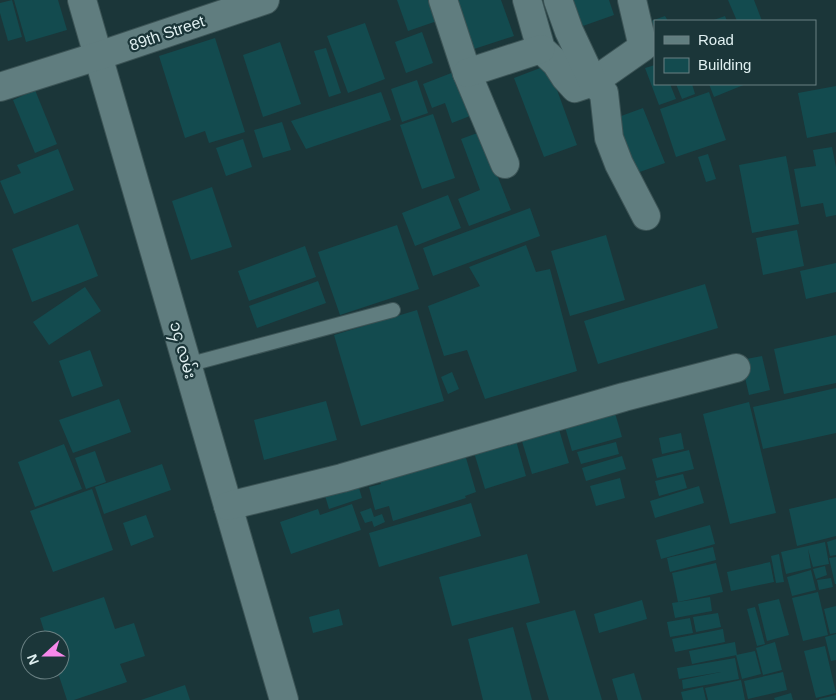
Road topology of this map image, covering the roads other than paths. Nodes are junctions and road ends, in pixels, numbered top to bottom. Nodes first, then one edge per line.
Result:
1 (82, 0) edge
2 (265, 0) edge
3 (443, 0) edge
4 (527, 0) edge
5 (558, 0) edge
6 (632, 0) edge
7 (541, 49) junction
8 (98, 56) junction
9 (467, 73) junction
10 (593, 82) junction
11 (0, 87) edge
12 (506, 164) dead end
13 (646, 216) dead end
14 (393, 310) dead end
15 (188, 365) junction
16 (736, 368) dead end
17 (228, 506) junction
18 (284, 700) edge

1 - 8 street, ၁၄ လမ်း
2 - 8 street, 89th Street
3 - 9 street
4 - 7 street
5 - 10 street
6 - 10 street
7 - 9 street
7 - 10 street
8 - 11 street, 89th Street
8 - 15 street, ၁၄ လမ်း
9 - 12 street
10 - 13 street
14 - 15 lane
15 - 17 street, ၁၄ လမ်း
16 - 17 street
17 - 18 street, ၁၄ လမ်း

